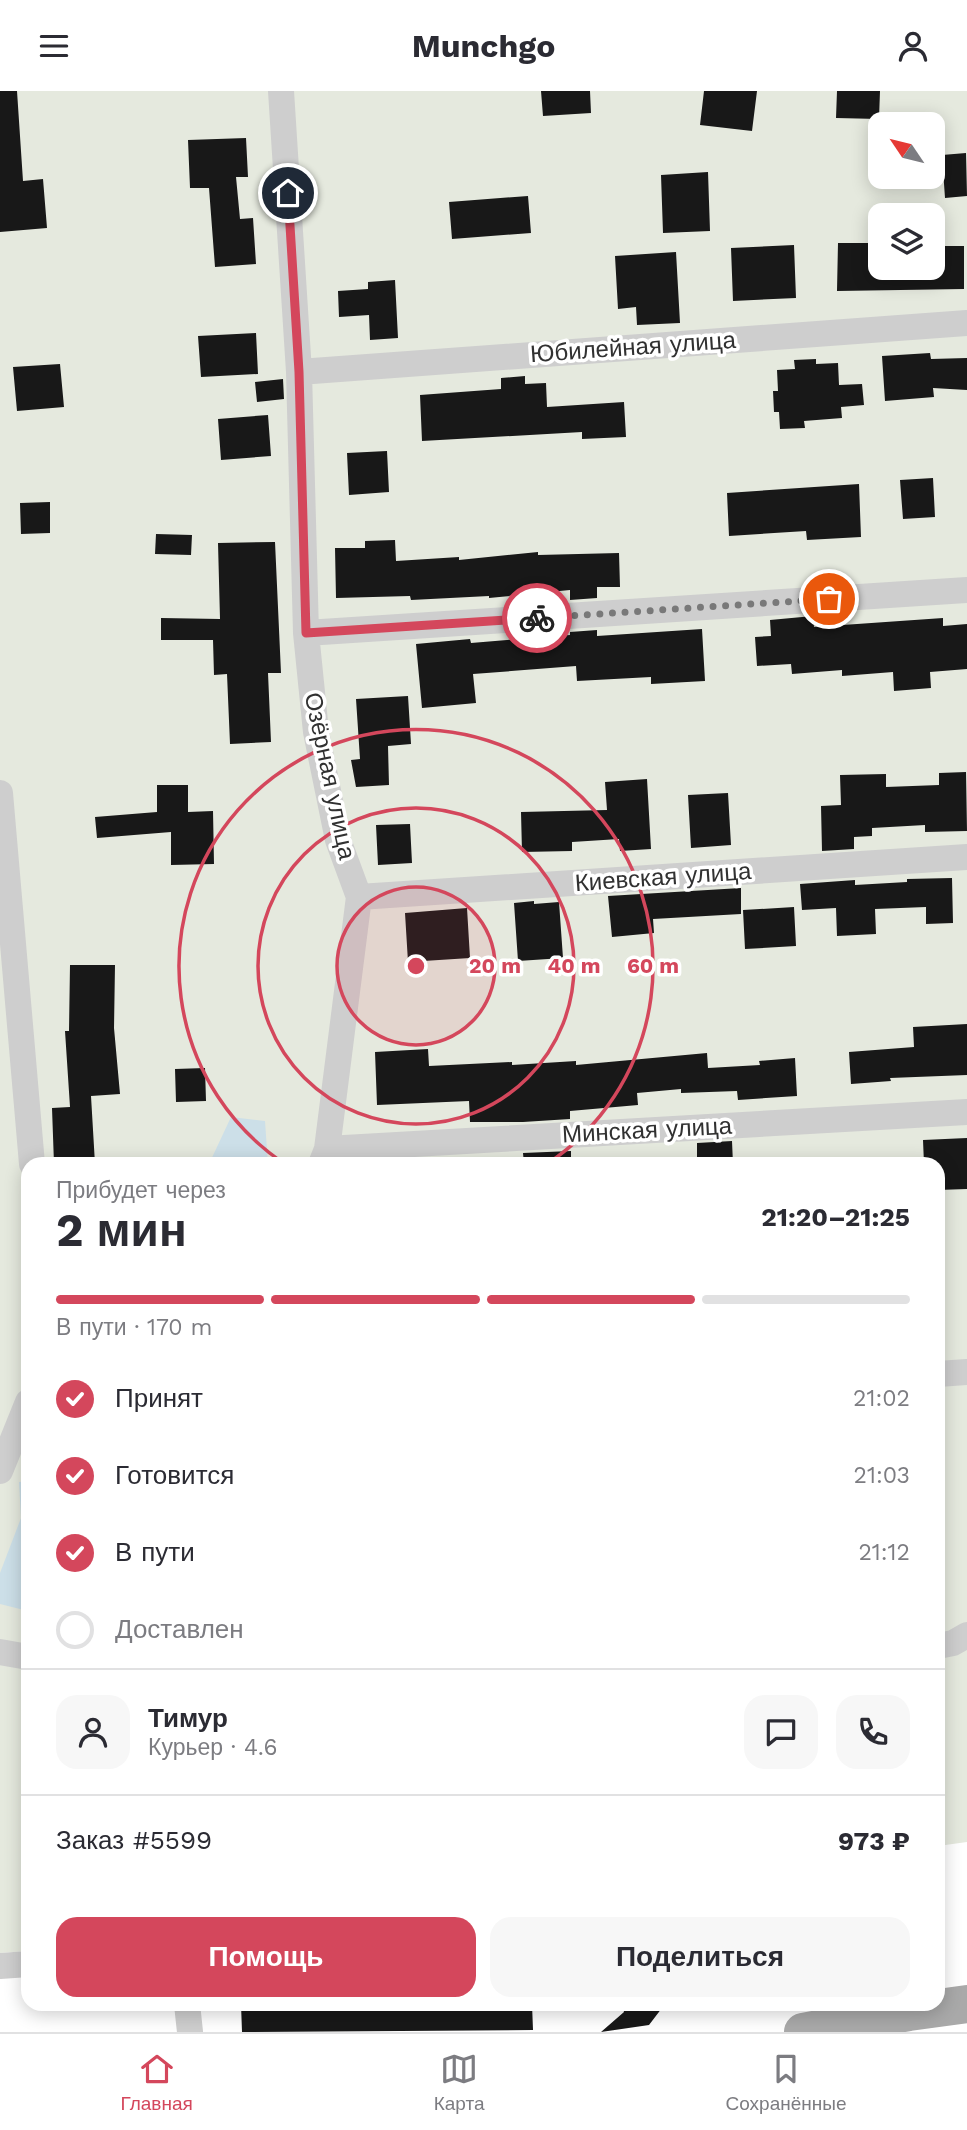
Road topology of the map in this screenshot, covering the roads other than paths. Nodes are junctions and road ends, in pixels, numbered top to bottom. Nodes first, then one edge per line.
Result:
1 (281, 91) edge
2 (967, 323) edge
3 (299, 372) junction
4 (967, 590) edge
5 (306, 633) junction
6 (0, 793) edge
7 (967, 857) edge
8 (359, 897) junction
9 (967, 1112) edge
10 (324, 1156) edge
11 (31, 1157) edge
12 (967, 1372) edge
13 (945, 1374) edge
14 (21, 1419) edge
15 (0, 1471) edge
16 (967, 1635) edge
17 (945, 1645) edge
18 (0, 1652) edge
19 (21, 1656) edge
20 (21, 1964) edge
21 (0, 1966) edge
22 (967, 2004) edge
23 (945, 2010) edge
24 (188, 2011) edge
25 (940, 2011) edge
26 (898, 2022) edge
27 (190, 2032) edge
28 (803, 2032) edge

1 - 3 street, Озёрная улица
2 - 3 street, Юбилейная улица
3 - 5 street, Озёрная улица
4 - 5 street
5 - 8 street, Озёрная улица
6 - 11 street
7 - 8 street, Киевская улица
8 - 10 street, Озёрная улица
9 - 10 street, Минская улица
12 - 13 street
14 - 15 street
16 - 17 street
18 - 19 street
20 - 21 street
22 - 23 main road
24 - 27 street
25 - 26 main road
26 - 28 main road

